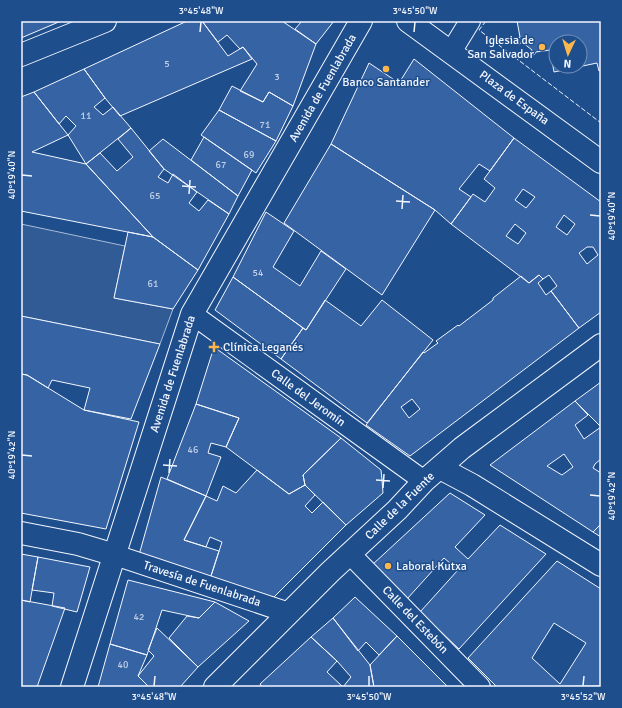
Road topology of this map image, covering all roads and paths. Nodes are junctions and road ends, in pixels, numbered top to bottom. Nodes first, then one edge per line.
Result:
1 (105, 21) edge
2 (361, 21) edge
3 (408, 21) edge
4 (470, 21) edge
5 (451, 52) junction
6 (21, 56) edge
7 (601, 162) edge
8 (192, 314) junction
9 (601, 345) edge
10 (432, 475) junction
11 (21, 533) edge
12 (350, 554) junction
13 (115, 555) junction
14 (601, 565) edge
15 (289, 613) junction
16 (72, 687) edge
17 (215, 687) edge
18 (480, 687) edge

1 - 6 main road
2 - 8 main road, Avenida de Fuenlabrada
3 - 5 main road, Plaza de España
4 - 5 street
5 - 7 main road, Plaza de España
8 - 10 street, Calle del Jeromín
8 - 13 main road, Avenida de Fuenlabrada
9 - 10 main road, Calle de la Fuente
10 - 12 main road, Calle de la Fuente
10 - 14 main road, Calle del Jeromín
11 - 13 main road
12 - 15 main road, Calle de la Fuente
12 - 18 street, Calle del Estebón
13 - 15 street, Travesía de Fuenlabrada
13 - 16 main road, Avenida de Fuenlabrada
15 - 17 main road, Calle de la Fuente

